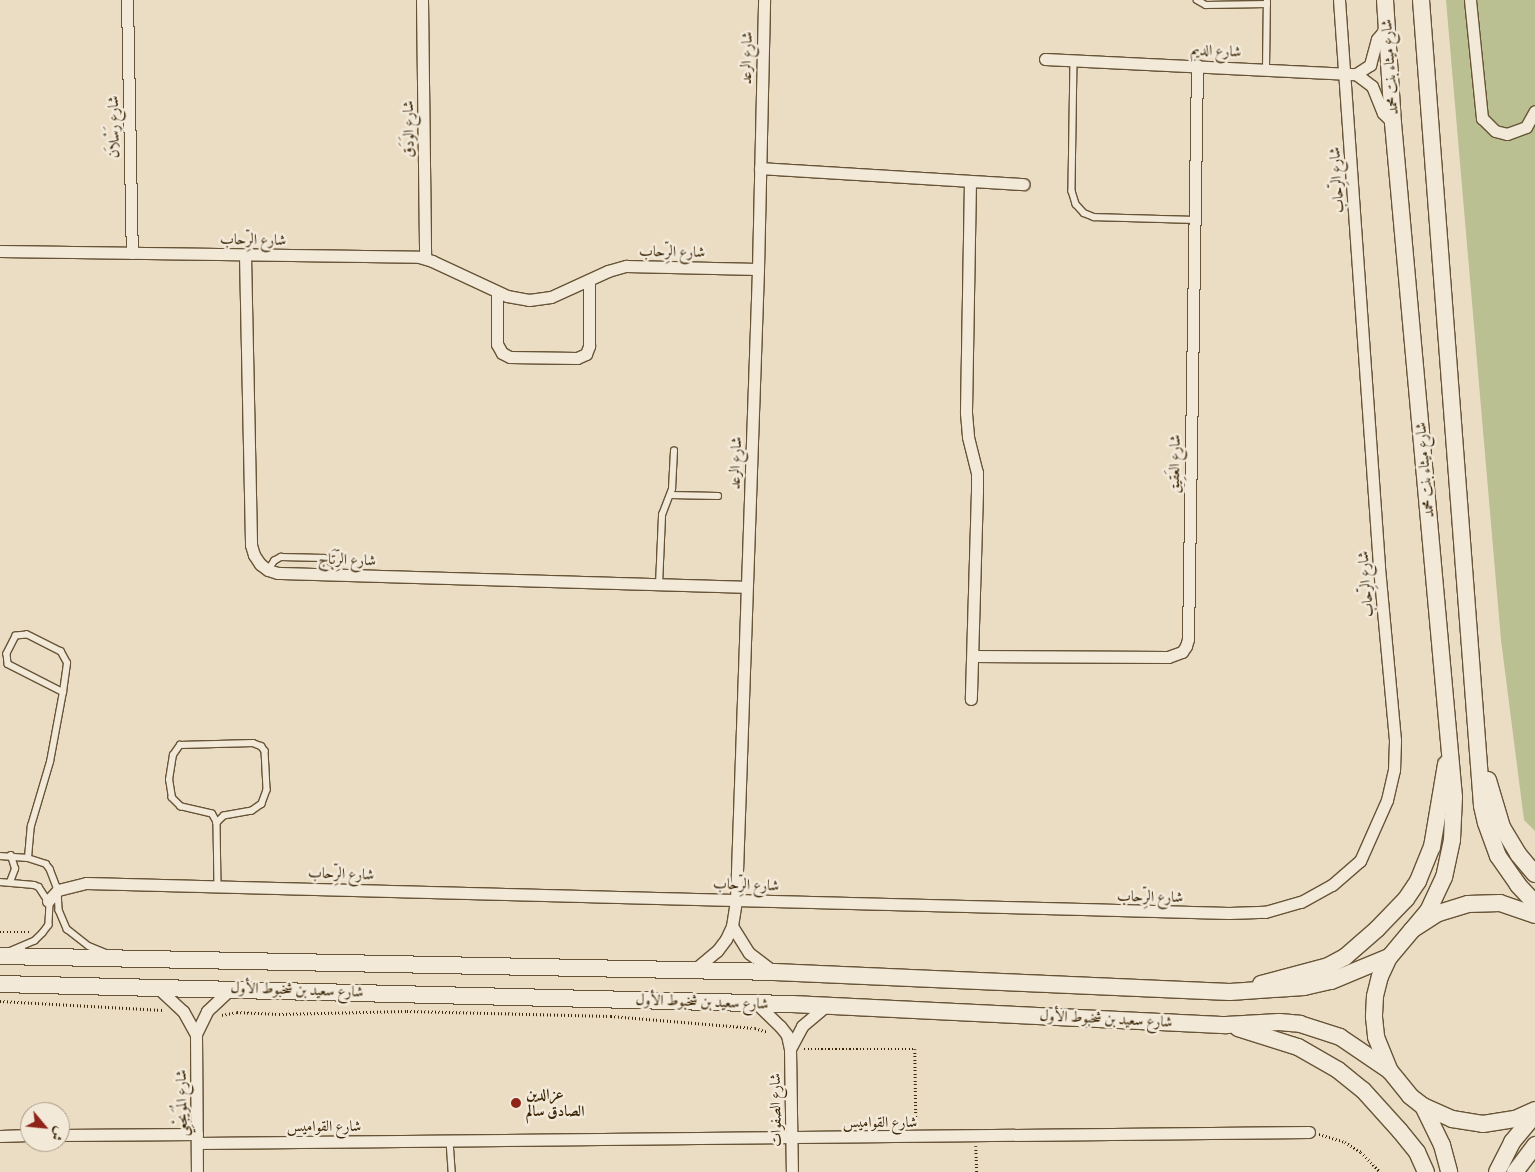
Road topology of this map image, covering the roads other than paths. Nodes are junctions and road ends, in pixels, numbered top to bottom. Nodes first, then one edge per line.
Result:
1 (127, 0) edge
2 (422, 0) edge
3 (764, 0) edge
4 (1197, 0) edge
5 (1339, 0) edge
6 (1385, 0) edge
7 (1420, 0) edge
8 (1470, 0) edge
9 (1267, 2) edge
10 (1387, 26) junction
11 (1045, 59) dead end
12 (1074, 60) junction
13 (1197, 65) junction
14 (1266, 68) junction
15 (1350, 73) junction
16 (1535, 111) edge
17 (1393, 123) junction
18 (760, 168) junction
19 (970, 181) junction
20 (1024, 184) dead end
21 (1193, 220) junction
22 (0, 251) edge
23 (132, 253) junction
24 (245, 255) junction
25 (425, 258) junction
26 (758, 269) junction
27 (589, 280) junction
28 (497, 292) junction
29 (674, 451) dead end
30 (671, 495) junction
31 (718, 496) dead end
32 (268, 570) junction
33 (340, 575) junction
34 (658, 585) junction
35 (746, 587) junction
36 (973, 656) junction
37 (63, 692) junction
38 (971, 699) dead end
39 (1450, 742) junction
40 (1478, 744) junction
41 (217, 823) junction
42 (0, 856) edge
43 (11, 856) junction
44 (28, 858) junction
45 (1535, 874) edge
46 (0, 882) edge
47 (10, 882) junction
48 (218, 886) junction
49 (58, 890) junction
50 (736, 900) junction
51 (48, 901) junction
52 (1535, 904) edge
53 (1535, 915) edge
54 (732, 926) junction
55 (1412, 930) junction
56 (0, 956) edge
57 (1389, 957) junction
58 (122, 958) junction
59 (694, 970) junction
60 (774, 972) junction
61 (0, 984) edge
62 (157, 987) junction
63 (232, 988) junction
64 (1230, 992) junction
65 (756, 1003) junction
66 (827, 1005) junction
67 (1226, 1025) junction
68 (196, 1034) junction
69 (790, 1048) junction
70 (1390, 1071) junction
71 (1423, 1106) junction
72 (1535, 1110) edge
73 (1535, 1116) edge
74 (1309, 1132) road end
75 (20, 1135) edge
76 (70, 1135) edge
77 (0, 1136) edge
78 (197, 1138) junction
79 (791, 1138) junction
80 (450, 1141) junction
81 (1535, 1145) edge
82 (197, 1172) edge
83 (452, 1172) edge
84 (792, 1172) edge
85 (1426, 1172) edge
86 (1449, 1172) edge
87 (1496, 1172) edge
88 (1515, 1172) edge

1 - 23 street, شارع رَسْلاَن
2 - 25 street, شارع الوَدَق
3 - 18 street, شارع الرعد
4 - 9 lane
5 - 15 street, شارع الرِّحاب
6 - 10 main road, شارع ميثاء بنت محمد
7 - 40 main road
8 - 16 street
9 - 14 lane
10 - 15 street
10 - 17 main road, شارع ميثاء بنت محمد
11 - 12 street, شارع الديم
12 - 13 street, شارع الديم
12 - 21 lane
13 - 14 street, شارع الديم
13 - 21 street, شارع العَقِيق
14 - 15 street, شارع الديم
15 - 17 street
15 - 50 street, شارع الرِّحاب
17 - 39 main road, شارع ميثاء بنت محمد
18 - 19 street
18 - 26 street, شارع الرعد
19 - 20 street
19 - 36 street
21 - 36 street, شارع العَقِيق
22 - 23 street, شارع الرِّحاب
23 - 24 street, شارع الرِّحاب
24 - 25 street, شارع الرِّحاب
24 - 32 street
25 - 28 street, شارع الرِّحاب
26 - 27 street, شارع الرِّحاب
26 - 35 street, شارع الرعد
27 - 28 street, شارع الرِّحاب
27 - 28 street
29 - 30 lane
30 - 31 lane
30 - 34 lane
32 - 33 street, شارع الرِّتَاج
32 - 33 lane
33 - 34 street, شارع الرِّتَاج
34 - 35 street, شارع الرِّتَاج
35 - 50 street, شارع الرعد
36 - 38 street
37 - 37 lane
37 - 44 lane
39 - 55 main road, شارع ميثاء بنت محمد
39 - 64 main road
40 - 45 main road
40 - 52 main road
41 - 41 lane
41 - 48 lane
42 - 43 lane
43 - 44 lane
43 - 47 lane
44 - 49 lane
46 - 47 lane
47 - 51 lane
48 - 49 street, شارع الرِّحاب
48 - 50 street, شارع الرِّحاب
49 - 51 street
49 - 58 lane
50 - 54 street, شارع الرعد
51 - 56 lane
53 - 55 main road
54 - 59 street, شارع الرعد
54 - 60 street
55 - 57 main road
56 - 58 main road, شارع سعيد بن شخبوط الأول
57 - 64 main road, شارع سعيد بن شخبوط الأول
57 - 70 main road
58 - 59 main road, شارع سعيد بن شخبوط الأول
59 - 60 main road, شارع سعيد بن شخبوط الأول
60 - 64 main road, شارع سعيد بن شخبوط الأول
61 - 62 main road, شارع سعيد بن شخبوط الأول
62 - 63 main road, شارع سعيد بن شخبوط الأول
62 - 68 street, شارع المُوَيجْعِي
63 - 65 main road, شارع سعيد بن شخبوط الأول
63 - 68 street, شارع المُوَيجْعِي
65 - 66 main road, شارع سعيد بن شخبوط الأول
65 - 69 street, شارع الصفوات
66 - 67 main road, شارع سعيد بن شخبوط الأول
66 - 69 street, شارع الصفوات
67 - 70 main road, شارع سعيد بن شخبوط الأول
67 - 85 main road
68 - 78 street, شارع المُوَيجْعِي
69 - 79 street, شارع الصفوات
70 - 71 main road
71 - 72 main road
71 - 86 main road
73 - 87 main road
74 - 79 street, شارع القواميس
75 - 77 street
76 - 78 street, شارع القواميس
78 - 80 street, شارع القواميس
78 - 82 street, شارع المُوَيجْعِي
79 - 80 street, شارع القواميس
79 - 84 street, شارع الصفوات
80 - 83 lane
81 - 88 main road

